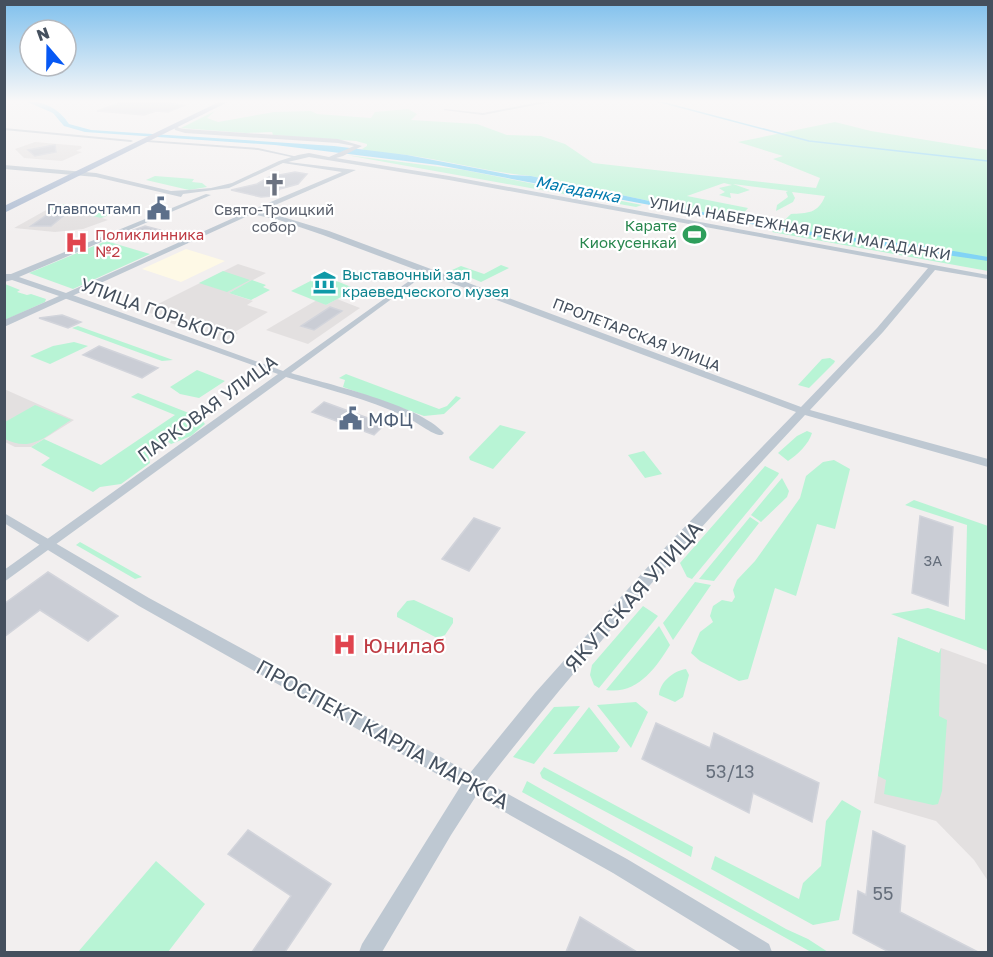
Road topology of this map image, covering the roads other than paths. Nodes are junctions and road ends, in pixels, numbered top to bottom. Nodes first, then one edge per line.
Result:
1 (138, 146) edge
2 (230, 146) edge
3 (357, 146) edge
4 (340, 156) junction
5 (317, 157) junction
6 (295, 160) junction
7 (352, 165) junction
8 (4, 167) edge
9 (81, 174) junction
10 (334, 174) junction
11 (231, 185) junction
12 (173, 192) junction
13 (191, 199) junction
14 (271, 205) junction
15 (4, 210) edge
16 (251, 212) junction
17 (281, 218) junction
18 (933, 267) junction
19 (432, 273) junction
20 (988, 276) edge
21 (7, 277) edge
22 (67, 296) junction
23 (4, 324) edge
24 (285, 374) junction
25 (802, 411) junction
26 (439, 433) dead end
27 (988, 463) edge
28 (4, 517) edge
29 (49, 544) junction
30 (4, 577) edge
31 (473, 784) junction
32 (370, 952) edge
33 (761, 952) edge

1 - 9 main road
2 - 6 street
3 - 4 street
4 - 5 street
4 - 7 street
5 - 6 street
5 - 7 street, УЛИЦА НАБЕРЕЖНАЯ РЕКИ МАГАДАНКИ
6 - 10 street
6 - 11 street
7 - 10 street
7 - 18 street, УЛИЦА НАБЕРЕЖНАЯ РЕКИ МАГАДАНКИ
8 - 9 street
9 - 12 street
9 - 15 main road
10 - 14 street
11 - 12 street
11 - 13 street
12 - 13 street
13 - 21 street
14 - 16 street
14 - 17 street
16 - 17 street, ПРОЛЕТАРСКАЯ УЛИЦА
16 - 22 street
17 - 19 street, ПРОЛЕТАРСКАЯ УЛИЦА
18 - 20 street, УЛИЦА НАБЕРЕЖНАЯ РЕКИ МАГАДАНКИ
18 - 25 street, ЯКУТСКАЯ УЛИЦА
19 - 24 street, ПАРКОВАЯ УЛИЦА
19 - 25 street, ПРОЛЕТАРСКАЯ УЛИЦА
21 - 22 street
22 - 23 street
22 - 24 street, УЛИЦА ГОРЬКОГО
24 - 26 street, УЛИЦА ГОРЬКОГО
24 - 29 street, ПАРКОВАЯ УЛИЦА
25 - 27 street, ПРОЛЕТАРСКАЯ УЛИЦА
25 - 31 street, ЯКУТСКАЯ УЛИЦА
28 - 29 street, ПРОСПЕКТ КАРЛА МАРКСА
29 - 30 street, ПАРКОВАЯ УЛИЦА
29 - 31 street, ПРОСПЕКТ КАРЛА МАРКСА
31 - 32 street, ЯКУТСКАЯ УЛИЦА
31 - 33 street, ПРОСПЕКТ КАРЛА МАРКСА

